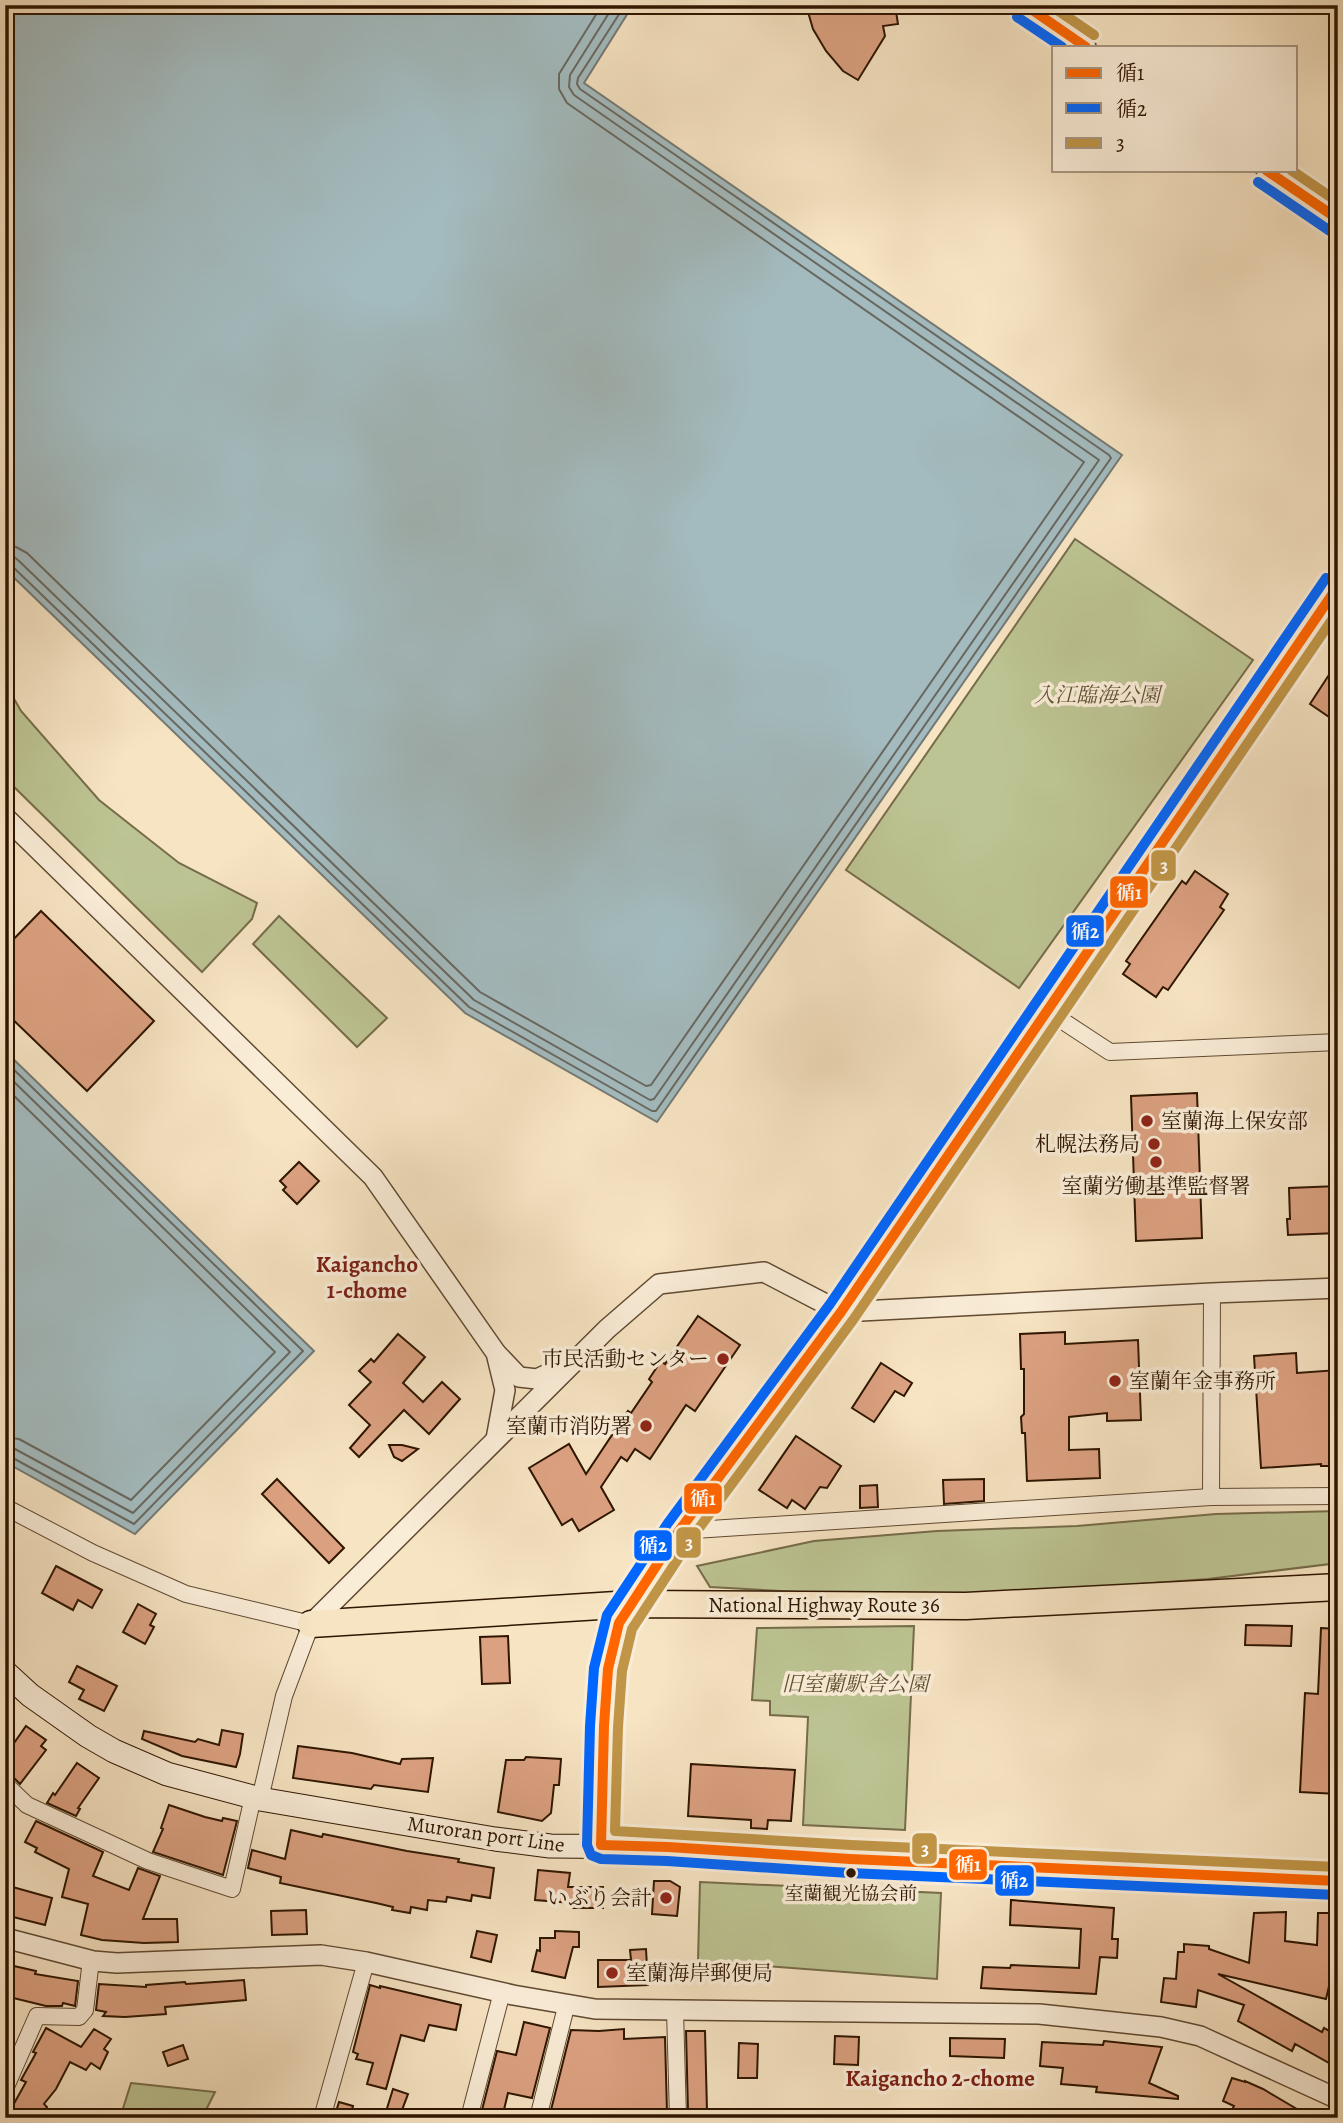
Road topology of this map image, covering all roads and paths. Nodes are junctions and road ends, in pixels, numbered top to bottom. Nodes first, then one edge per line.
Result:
1 (1025, 5) edge
2 (1085, 46) edge
3 (1269, 172) edge
4 (1338, 219) edge
5 (1338, 586) edge
6 (5, 817) edge
7 (1045, 1010) junction
8 (1338, 1042) edge
9 (1338, 1288) edge
10 (1212, 1293) junction
11 (841, 1312) junction
12 (496, 1353) junction
13 (572, 1363) junction
14 (496, 1440) junction
15 (1338, 1496) edge
16 (1211, 1497) junction
17 (5, 1507) edge
18 (680, 1531) junction
19 (1338, 1587) edge
20 (632, 1604) junction
21 (311, 1623) junction
22 (5, 1672) edge
23 (5, 1784) edge
24 (257, 1798) junction
25 (601, 1845) junction
26 (1338, 1881) edge
27 (5, 1938) edge
28 (91, 1960) junction
29 (366, 1962) junction
30 (502, 1992) junction
31 (567, 2003) junction
32 (675, 2010) junction
33 (5, 2089) edge
34 (1338, 2099) edge
35 (322, 2118) edge
36 (470, 2118) edge
37 (538, 2118) edge
38 (678, 2118) edge

1 - 2 street
3 - 4 street
5 - 7 street
6 - 12 street
7 - 8 street
7 - 11 street
9 - 10 street
10 - 11 street
10 - 16 street
11 - 13 street
11 - 18 street
12 - 13 street
12 - 14 street
13 - 14 street
14 - 21 street
15 - 16 street
16 - 18 street
17 - 21 street
18 - 20 street
19 - 20 highway, National Highway Route 36
20 - 21 highway, National Highway Route 36
20 - 25 street
21 - 24 street
22 - 24 main road, Muroran port Line
23 - 24 street
24 - 25 main road, Muroran port Line
25 - 26 main road, Muroran port Line
27 - 28 street
28 - 29 street
28 - 33 street
29 - 30 street
29 - 35 street
30 - 31 street
30 - 36 street
31 - 32 street
31 - 37 street
32 - 34 street
32 - 38 street

